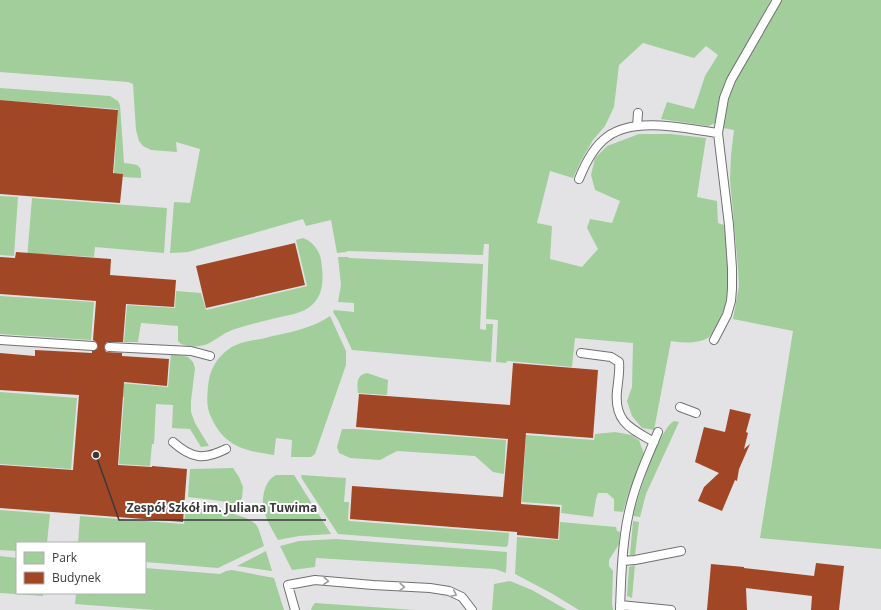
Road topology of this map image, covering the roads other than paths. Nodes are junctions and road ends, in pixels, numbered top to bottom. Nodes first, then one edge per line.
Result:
1 (777, 0) edge
2 (638, 113) dead end
3 (637, 126) junction
4 (718, 133) junction
5 (579, 179) dead end
6 (0, 340) edge
7 (714, 340) dead end
8 (93, 346) dead end
9 (109, 347) dead end
10 (581, 353) dead end
11 (210, 356) dead end
12 (680, 407) dead end
13 (696, 413) dead end
14 (658, 432) dead end
15 (173, 442) dead end
16 (654, 442) junction
17 (226, 449) dead end
18 (681, 551) dead end
19 (623, 561) junction
20 (620, 607) edge
21 (295, 610) edge
22 (472, 610) edge
23 (671, 610) edge

1 - 4 lane
2 - 3 lane
3 - 4 lane
3 - 5 lane
4 - 7 lane
6 - 8 lane
9 - 11 lane
10 - 16 lane
12 - 13 lane
14 - 16 lane
15 - 17 lane
16 - 19 lane
18 - 19 lane
19 - 20 lane
20 - 23 lane
21 -> 22 lane

